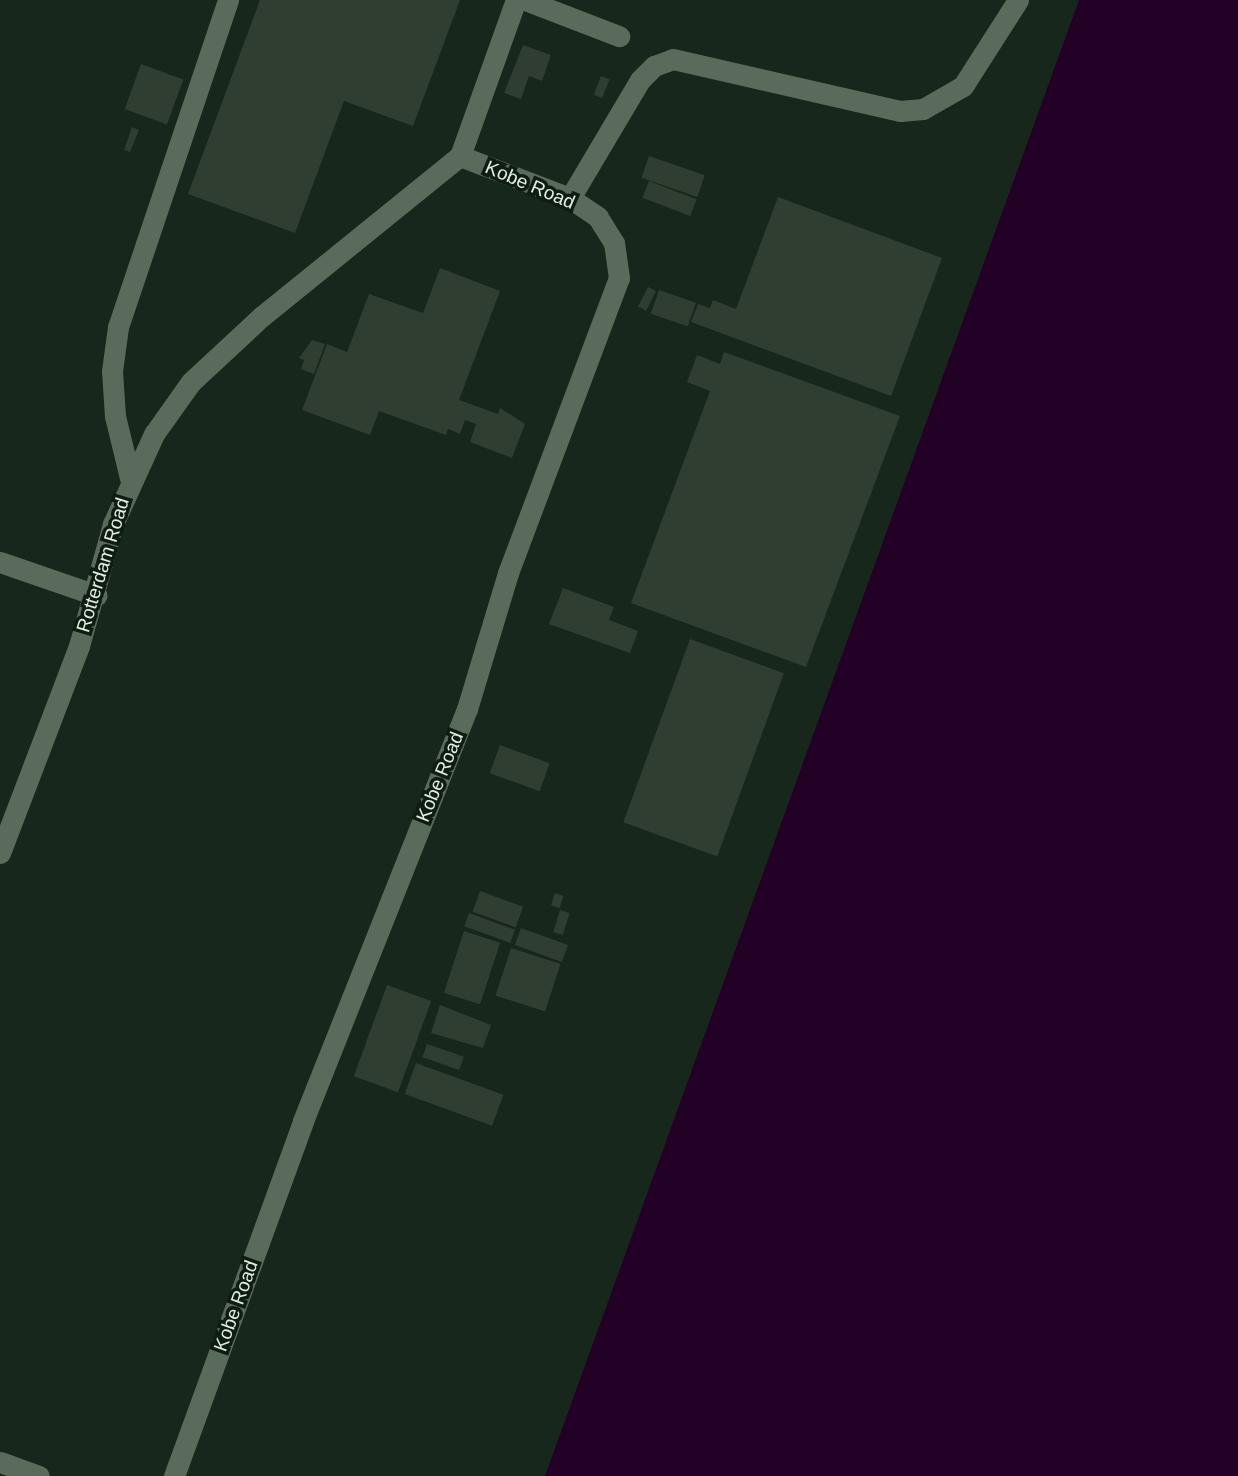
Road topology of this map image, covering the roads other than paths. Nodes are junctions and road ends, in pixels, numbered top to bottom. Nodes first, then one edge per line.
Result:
1 (228, 0) edge
2 (516, 0) edge
3 (525, 0) edge
4 (1018, 0) edge
5 (618, 36) dead end
6 (460, 156) junction
7 (570, 198) junction
8 (130, 478) junction
9 (0, 562) edge
10 (96, 595) junction
11 (0, 853) edge
12 (0, 1462) edge
13 (39, 1476) edge
14 (174, 1476) edge

1 - 8 lane
2 - 6 lane
3 - 5 lane
4 - 7 lane
6 - 7 lane, Kobe Road
6 - 8 lane, Rotterdam Road
7 - 14 lane, Kobe Road
8 - 10 lane, Rotterdam Road
9 - 10 lane
10 - 11 lane, Rotterdam Road
12 - 13 lane

